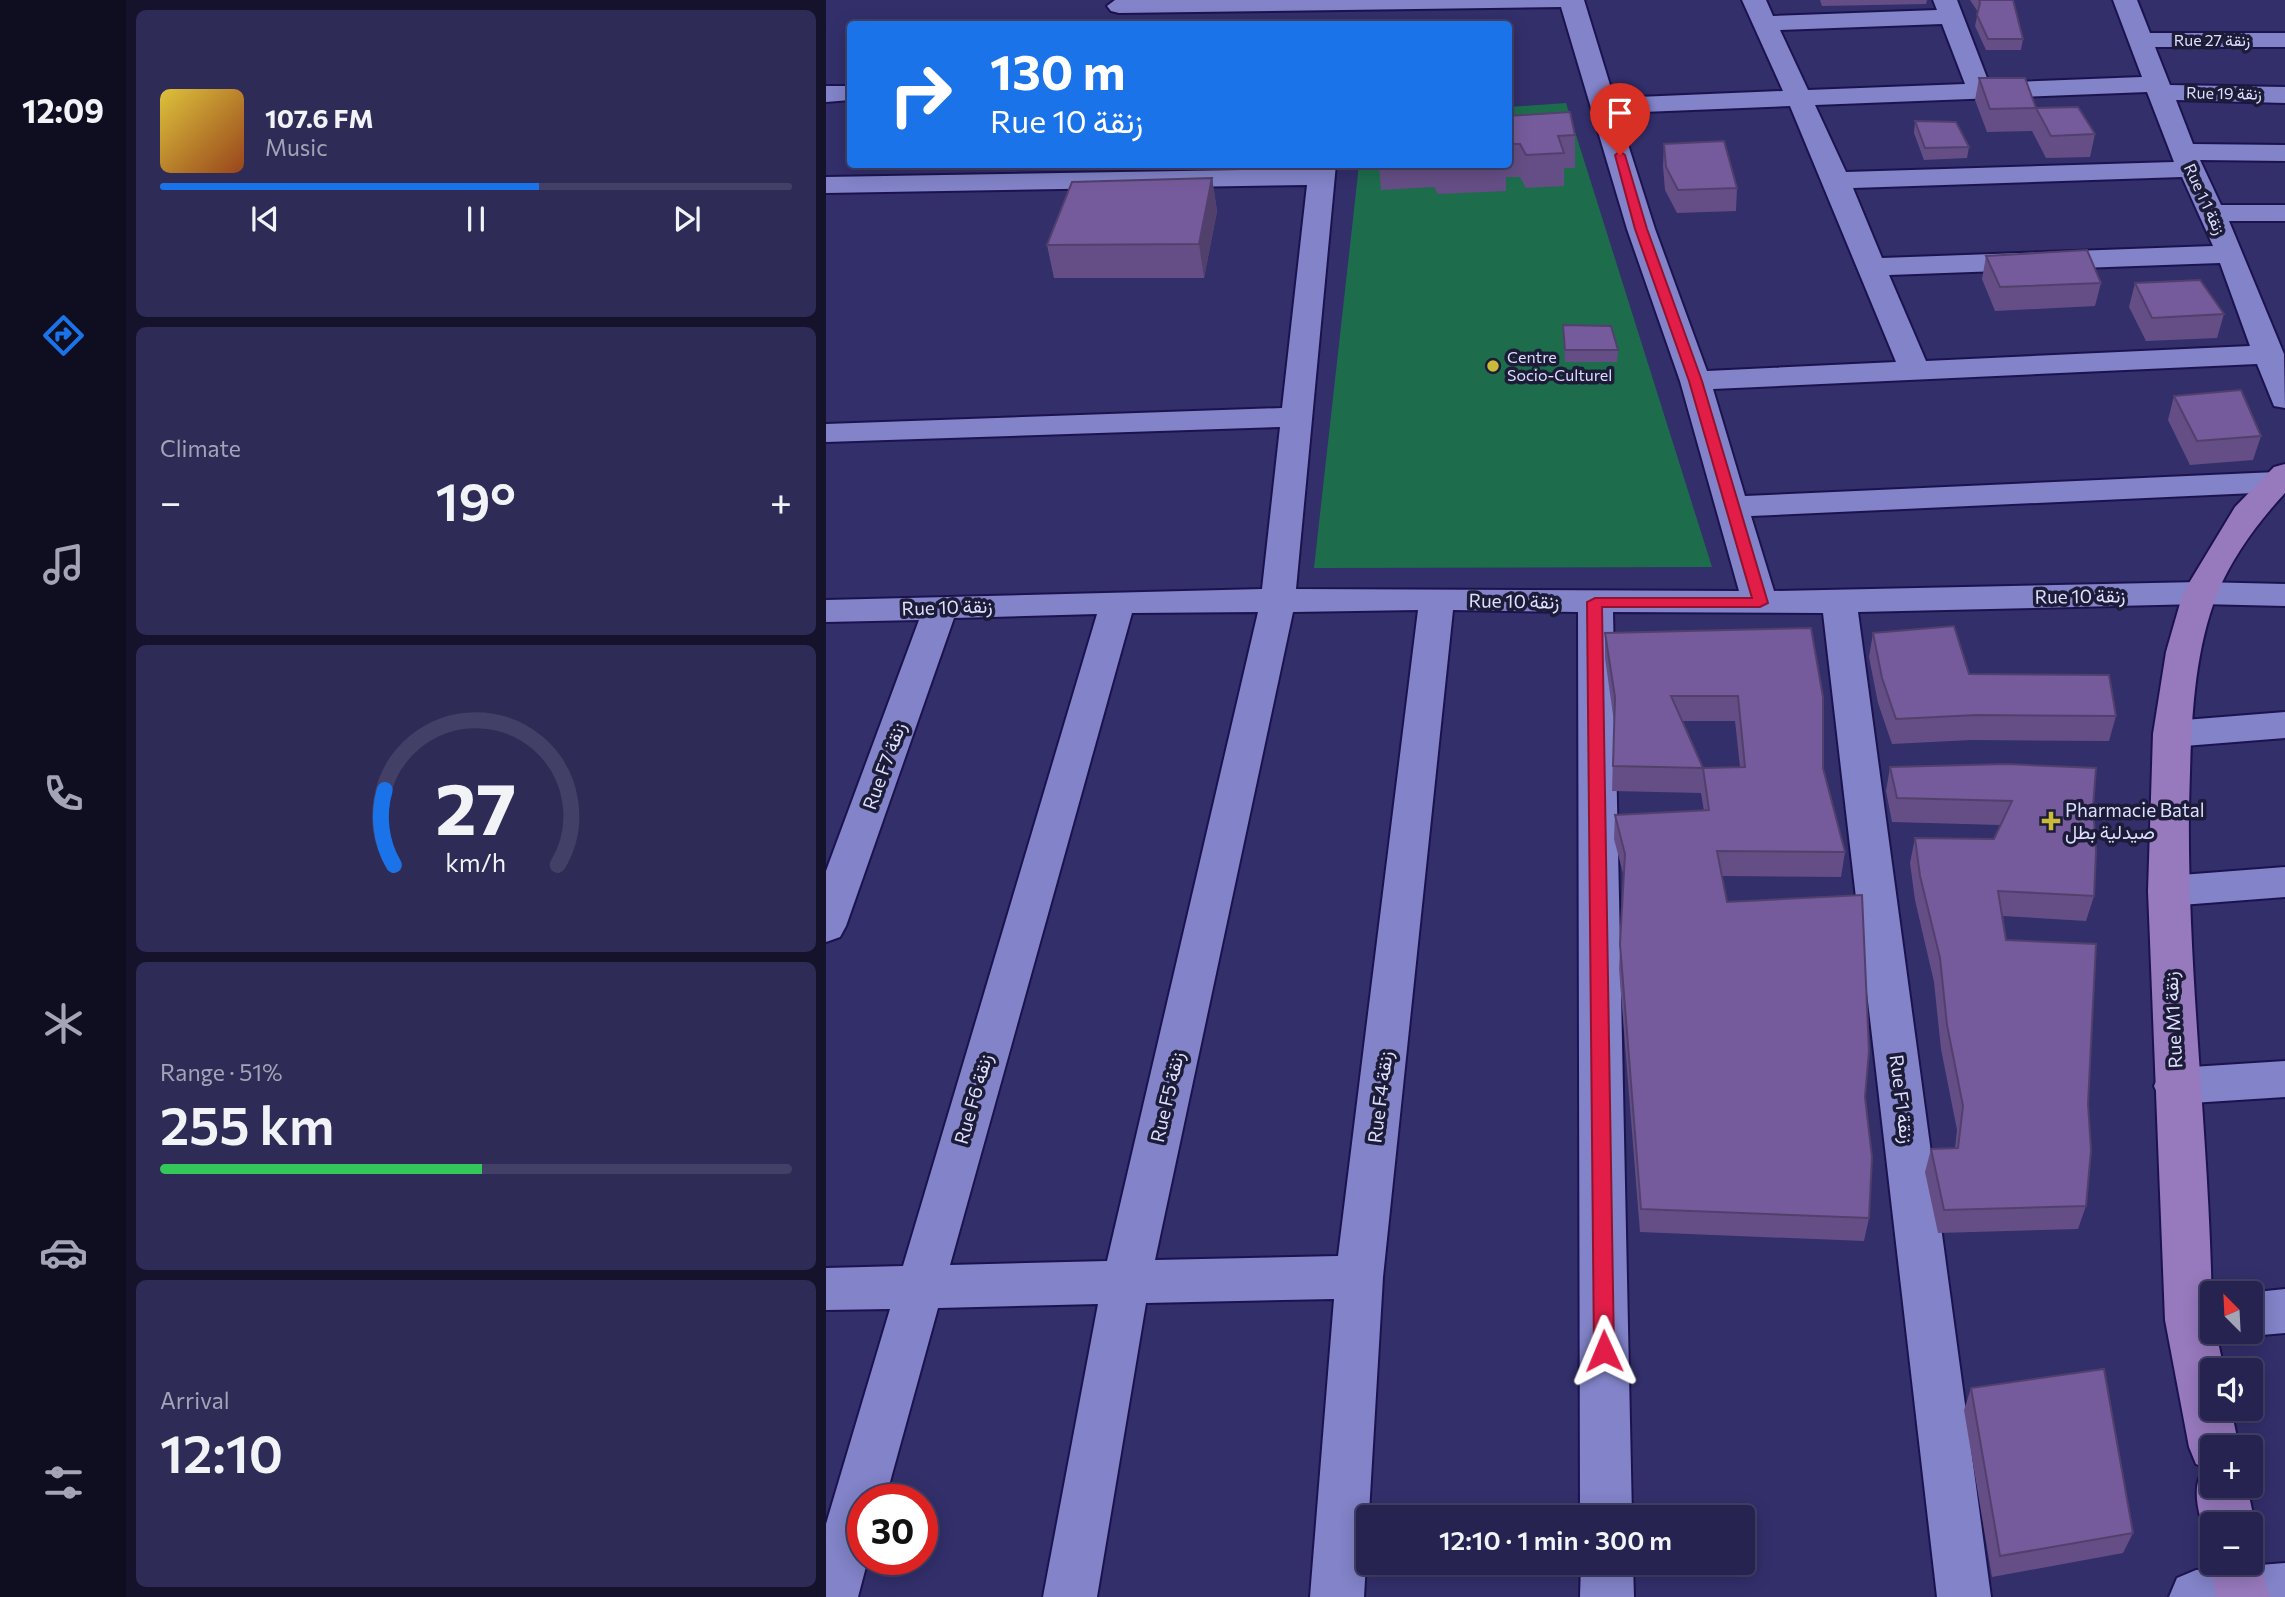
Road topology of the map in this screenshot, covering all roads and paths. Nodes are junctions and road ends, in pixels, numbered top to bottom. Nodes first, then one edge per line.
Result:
1 (1571, 0) edge
2 (2125, 0) edge
3 (1948, 8) edge
4 (1339, 9) edge
5 (1118, 10) edge
6 (1759, 11) edge
7 (2139, 40) junction
8 (2285, 40) edge
9 (2160, 88) junction
10 (1980, 91) junction
11 (847, 93) edge
12 (826, 94) edge
13 (2285, 94) edge
14 (1797, 96) junction
15 (1606, 106) junction
16 (2285, 153) edge
17 (2188, 161) junction
18 (1323, 171) edge
19 (1074, 173) edge
20 (1836, 180) junction
21 (826, 185) edge
22 (2213, 213) junction
23 (2285, 213) edge
24 (2231, 254) junction
25 (1871, 267) junction
26 (2269, 354) junction
27 (1914, 369) junction
28 (1695, 381) junction
29 (2285, 398) edge
30 (1298, 417) junction
31 (826, 433) edge
32 (2280, 478) edge
33 (1735, 507) junction
34 (2200, 593) junction
35 (2285, 596) edge
36 (1437, 599) junction
37 (1278, 600) junction
38 (1118, 602) junction
39 (1595, 602) junction
40 (1839, 602) junction
41 (1760, 603) junction
42 (941, 607) junction
43 (826, 611) edge
44 (2285, 725) edge
45 (2172, 734) junction
46 (2285, 882) edge
47 (2168, 891) junction
48 (826, 926) edge
49 (2285, 1079) edge
50 (2176, 1086) junction
51 (1359, 1277) junction
52 (1126, 1283) junction
53 (919, 1287) junction
54 (826, 1290) edge
55 (2285, 1311) edge
56 (2263, 1313) edge
57 (2200, 1319) edge
58 (2203, 1344) edge
59 (2213, 1435) edge
60 (1606, 1505) edge
61 (1607, 1575) edge
62 (831, 1597) edge
63 (1070, 1597) edge
64 (1337, 1597) edge
65 (1607, 1597) edge
66 (1964, 1597) edge

1 - 4 street
1 - 15 street
2 - 7 street, Rue 1 زنقة 1
3 - 6 street
3 - 10 street
4 - 5 street
6 - 14 street
7 - 8 street, Rue 27 زنقة
7 - 9 street, Rue 1 زنقة 1
9 - 10 street, Rue 19 زنقة
9 - 13 street, Rue 19 زنقة
9 - 17 street, Rue 1 زنقة 1
10 - 14 street, Rue 19 زنقة
11 - 12 street
14 - 15 street, Rue 19 زنقة
14 - 20 street
15 - 28 street
16 - 17 street
17 - 20 street
17 - 22 street, Rue 1 زنقة 1
18 - 19 street
18 - 30 street, Rue F5 زنقة
19 - 21 street
20 - 25 street
22 - 23 street
22 - 24 street, Rue 1 زنقة 1
24 - 25 street
24 - 26 street, Rue 1 زنقة 1
25 - 27 street
26 - 27 street
26 - 29 street, Rue 1 زنقة 1
27 - 28 street
28 - 33 street
30 - 31 street
30 - 37 street, Rue F5 زنقة
32 - 33 street
32 - 34 street, Rue M1 زنقة
33 - 41 street
34 - 35 street, Rue 10 زنقة
34 - 40 street, Rue 10 زنقة
34 - 45 street, Rue M1 زنقة
36 - 37 street, Rue 10 زنقة
36 - 39 street, Rue 10 زنقة
36 - 51 street, Rue F4 زنقة
37 - 38 street, Rue 10 زنقة
37 - 52 street, Rue F5 زنقة
38 - 42 street, Rue 10 زنقة
38 - 53 street, Rue F6 زنقة
39 - 41 street, Rue 10 زنقة
39 - 60 street
40 - 41 street, Rue 10 زنقة
40 - 66 street, Rue F1 زنقة
42 - 43 street, Rue 10 زنقة
42 - 48 street, Rue F7 زنقة
44 - 45 street
45 - 47 street, Rue M1 زنقة
46 - 47 street
47 - 50 street, Rue M1 زنقة
49 - 50 street
50 - 57 street, Rue M1 زنقة
51 - 52 street
51 - 64 street, Rue F4 زنقة
52 - 53 street
52 - 63 street, Rue F5 زنقة
53 - 54 street
53 - 62 street, Rue F6 زنقة
55 - 56 street
58 - 59 street, Rue M1 زنقة
61 - 65 street

